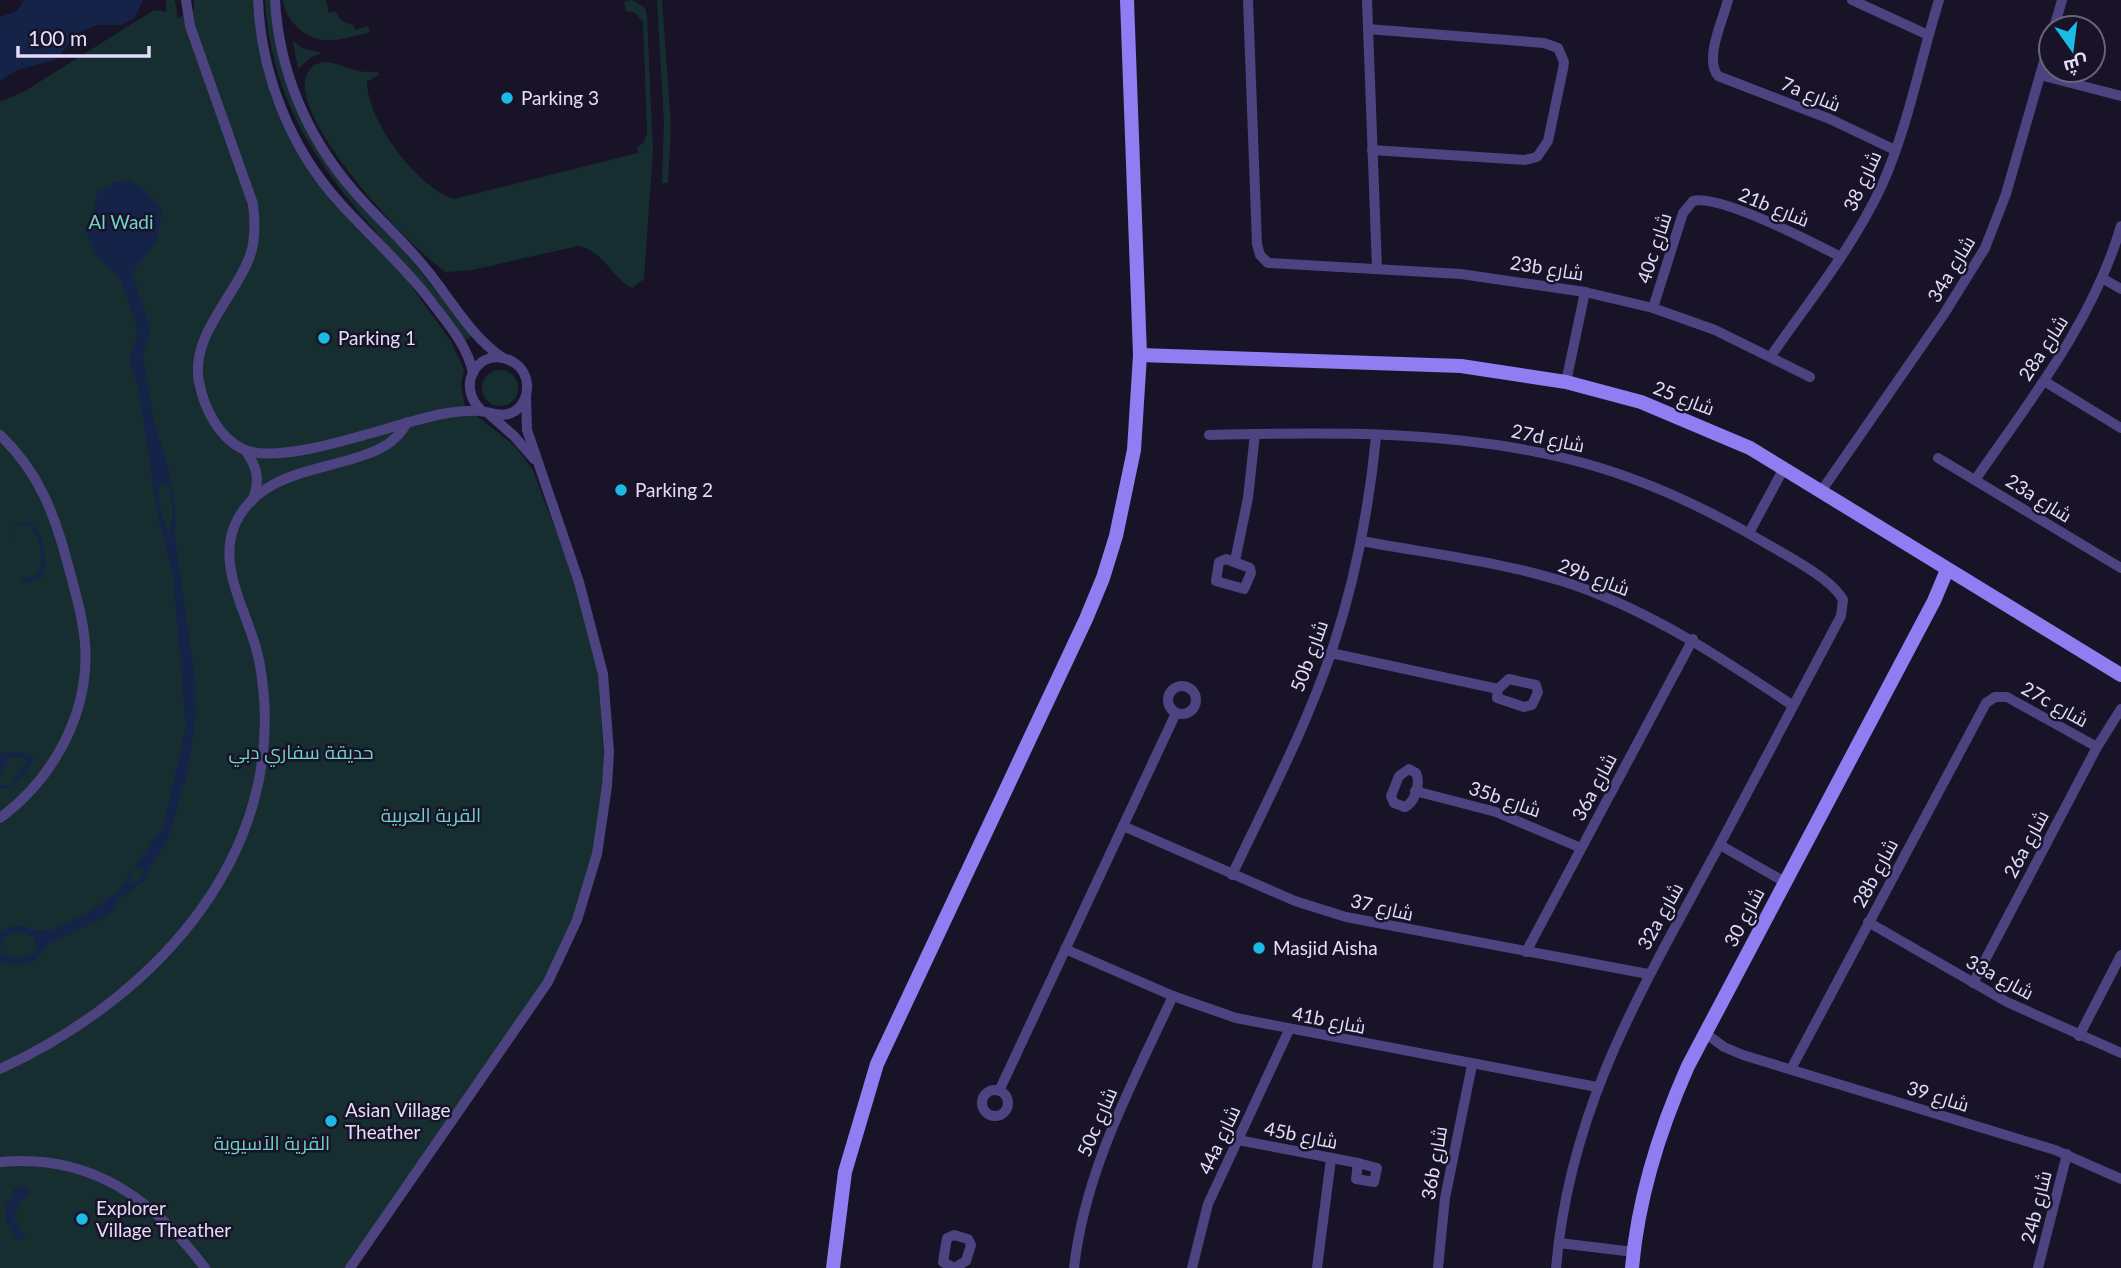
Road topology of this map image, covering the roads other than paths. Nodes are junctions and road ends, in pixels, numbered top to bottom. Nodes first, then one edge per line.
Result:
1 (186, 0) edge
2 (258, 0) edge
3 (275, 0) edge
4 (1127, 0) edge
5 (1248, 0) edge
6 (1367, 0) edge
7 (1728, 0) edge
8 (1852, 0) edge
9 (1939, 0) edge
10 (1368, 29) junction
11 (1928, 35) junction
12 (2037, 84) edge
13 (2075, 84) edge
14 (2121, 96) edge
15 (1373, 149) junction
16 (1895, 150) junction
17 (1693, 201) joint
18 (2121, 226) edge
19 (1839, 256) junction
20 (1377, 269) junction
21 (2102, 278) junction
22 (2121, 289) edge
23 (1585, 292) junction
24 (1653, 309) junction
25 (1771, 356) junction
26 (503, 358) junction
27 (1140, 359) junction
28 (472, 373) junction
29 (1810, 377) dead end
30 (2043, 381) junction
31 (1566, 382) junction
32 (526, 397) junction
33 (486, 413) junction
34 (407, 422) junction
35 (2121, 428) edge
36 (1255, 434) junction
37 (0, 435) edge
38 (1209, 435) dead end
39 (1376, 437) junction
40 (245, 450) junction
41 (1938, 457) dead end
42 (540, 466) junction
43 (1784, 468) junction
44 (1975, 480) junction
45 (1822, 490) junction
46 (251, 504) junction
47 (1749, 533) junction
48 (1361, 541) junction
49 (1235, 561) dead end
50 (2121, 568) edge
51 (1950, 572) junction
52 (1843, 600) joint
53 (1693, 639) junction
54 (1331, 653) junction
55 (2121, 675) edge
56 (1498, 689) dead end
57 (1995, 697) joint
58 (2121, 700) edge
59 (1792, 705) junction
60 (2121, 709) edge
61 (1175, 713) dead end
62 (2112, 721) junction
63 (2097, 747) junction
64 (1415, 791) dead end
65 (0, 818) edge
66 (1123, 826) junction
67 (1720, 845) junction
68 (1581, 848) junction
69 (1232, 874) junction
70 (1785, 882) junction
71 (1868, 922) junction
72 (1065, 948) junction
73 (1526, 952) junction
74 (2121, 955) edge
75 (1648, 974) junction
76 (1973, 983) junction
77 (1173, 996) junction
78 (1289, 1030) junction
79 (2079, 1036) junction
80 (1702, 1038) junction
81 (2121, 1052) edge
82 (1472, 1065) junction
83 (0, 1069) edge
84 (1791, 1069) junction
85 (1597, 1087) junction
86 (999, 1091) dead end
87 (1238, 1140) junction
88 (2067, 1154) junction
89 (1331, 1159) junction
90 (0, 1163) edge
91 (1358, 1163) dead end
92 (2121, 1179) edge
93 (1559, 1243) junction
94 (1634, 1252) junction
95 (205, 1268) edge
96 (350, 1268) edge
97 (833, 1268) edge
98 (1074, 1268) edge
99 (1192, 1268) edge
100 (1317, 1268) edge
101 (1438, 1268) edge
102 (1556, 1268) edge
103 (1632, 1268) edge
104 (2038, 1268) edge

1 - 40 street
2 - 28 street
3 - 26 street
4 - 27 street
5 - 20 street, 23b شارع
6 - 10 street
7 - 16 street, 7a شارع
8 - 11 street
9 - 11 street, شارع 38
10 - 15 street
10 - 15 street
11 - 16 street, شارع 38
12 - 45 street, 34a شارع
13 - 14 street
15 - 20 street
16 - 19 street, شارع 38
17 - 19 street, 21b شارع
17 - 24 street, 40c شارع
18 - 21 street, 28a شارع
19 - 25 street, شارع 38
20 - 23 street, 23b شارع
21 - 22 street
21 - 30 street, 28a شارع
23 - 24 street, 23b شارع
23 - 31 street
24 - 25 street, 23b شارع
25 - 29 street, 23b شارع
26 - 28 street
26 - 32 street
27 - 31 street, شارع 25
27 - 97 street
28 - 33 street
30 - 35 street
30 - 44 street, 28a شارع
31 - 43 street, شارع 25
32 - 33 street
32 - 42 street
33 - 34 street
33 - 42 street
34 - 40 street
34 - 46 street
36 - 38 street, 27d شارع
36 - 39 street, 27d شارع
36 - 49 street
37 - 65 street
39 - 47 street, 27d شارع
39 - 48 street, 50b شارع
40 - 46 street
41 - 44 street, 23a شارع
42 - 96 street
43 - 45 street, شارع 25
43 - 47 street
44 - 50 street, 23a شارع
45 - 51 street, شارع 25
46 - 83 street
47 - 52 street, 27d شارع
48 - 53 street, 29b شارع
48 - 54 street, 50b شارع
51 - 55 street, شارع 25
51 - 70 street, شارع 30
52 - 59 street, 32a شارع
53 - 59 street, 29b شارع
53 - 68 street, 36a شارع
54 - 56 street
54 - 69 street, 50b شارع
57 - 63 street, 27c شارع
57 - 71 street, 28b شارع
58 - 62 street, 26a شارع
59 - 67 street, 32a شارع
60 - 62 street, 26a شارع
61 - 66 street
62 - 63 street, 26a شارع
63 - 76 street, 26a شارع
64 - 68 street, 35b شارع
66 - 69 street, شارع 37
66 - 72 street
67 - 70 street
67 - 75 street, 32a شارع
68 - 73 street, 36a شارع
69 - 73 street, شارع 37
70 - 80 street, شارع 30
71 - 76 street, 33a شارع
71 - 84 street, 28b شارع
72 - 77 street, 41b شارع
72 - 86 street
73 - 75 street, شارع 37
74 - 79 street
75 - 85 street, 32a شارع
76 - 79 street, 33a شارع
77 - 78 street, 41b شارع
77 - 98 street, 50c شارع
78 - 82 street, 41b شارع
78 - 87 street, 44a شارع
79 - 81 street, 33a شارع
80 - 84 street, شارع 39
80 - 94 street, شارع 30
82 - 85 street, 41b شارع
82 - 101 street, 36b شارع
84 - 88 street, شارع 39
85 - 93 street, 32a شارع
87 - 89 street, 45b شارع
87 - 99 street, 44a شارع
88 - 92 street, شارع 39
88 - 104 street, 24b شارع
89 - 91 street, 45b شارع
89 - 100 street
90 - 95 street
93 - 94 street
93 - 102 street, 32a شارع
94 - 103 street, شارع 30

